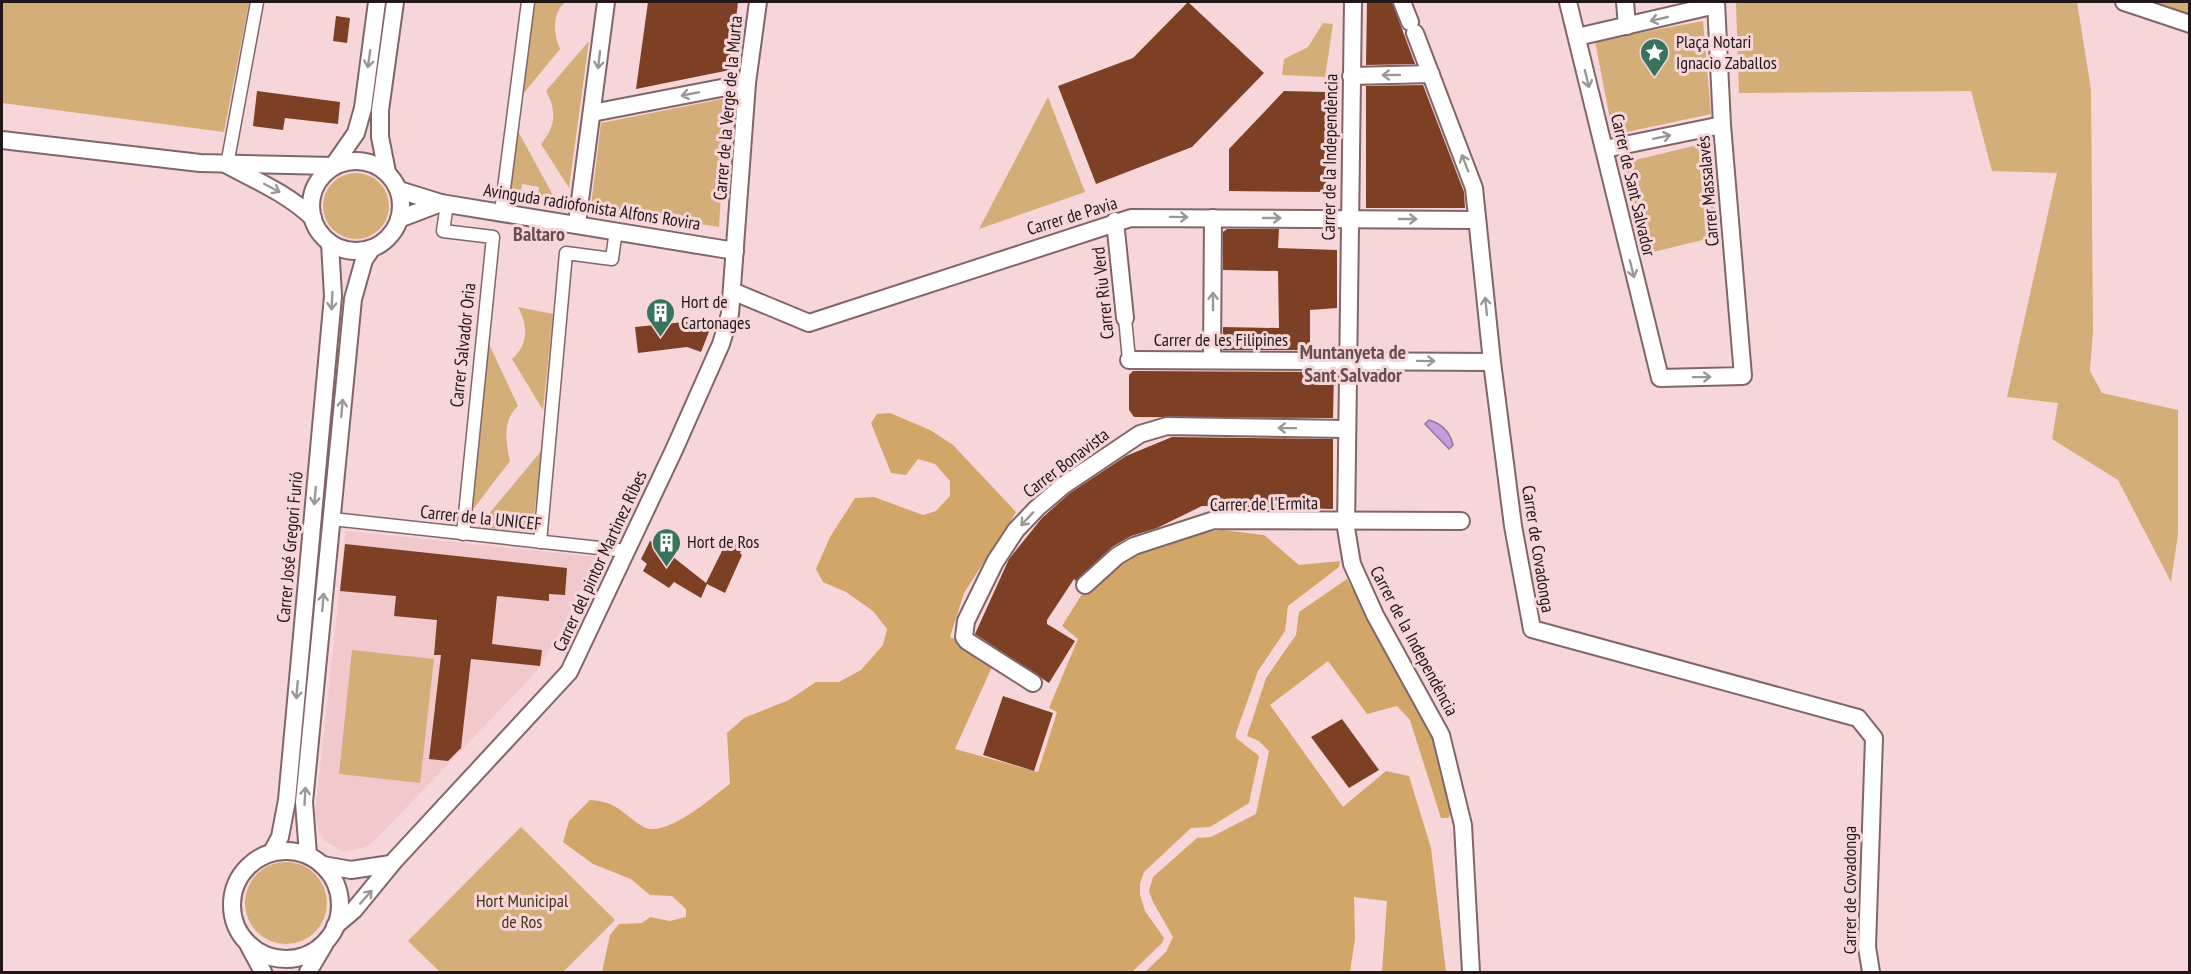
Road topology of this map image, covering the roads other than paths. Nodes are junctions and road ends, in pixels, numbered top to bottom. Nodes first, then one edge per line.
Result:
1 (257, 2) edge
2 (377, 2) edge
3 (395, 2) edge
4 (528, 2) edge
5 (606, 2) edge
6 (758, 2) edge
7 (1353, 2) edge
8 (1402, 2) edge
9 (1568, 2) edge
10 (1625, 2) edge
11 (2124, 2) edge
12 (1716, 3) edge
13 (2190, 24) edge
14 (1627, 26) junction
15 (1577, 37) junction
16 (1431, 74) junction
17 (1350, 76) junction
18 (747, 83) junction
19 (592, 113) junction
20 (1722, 125) junction
21 (2, 140) edge
22 (1605, 149) junction
23 (227, 165) junction
24 (333, 166) junction
25 (387, 172) junction
26 (399, 190) junction
27 (444, 203) junction
28 (501, 212) junction
29 (312, 218) junction
30 (1213, 218) junction
31 (399, 219) junction
32 (1350, 219) junction
33 (1477, 220) junction
34 (1115, 221) junction
35 (577, 223) junction
36 (616, 230) junction
37 (330, 243) junction
38 (372, 248) junction
39 (735, 251) junction
40 (732, 291) junction
41 (1125, 318) joint
42 (1130, 360) joint
43 (1212, 360) junction
44 (1347, 360) junction
45 (1492, 362) junction
46 (1660, 378) joint
47 (1345, 429) junction
48 (332, 519) junction
49 (1347, 520) junction
50 (1461, 521) dead end
51 (463, 534) junction
52 (540, 542) junction
53 (627, 551) junction
54 (1085, 585) dead end
55 (1033, 683) dead end
56 (272, 852) junction
57 (308, 855) junction
58 (391, 864) junction
59 (323, 865) junction
60 (331, 933) junction
61 (247, 943) junction
62 (263, 972) edge
63 (308, 972) edge
64 (1471, 972) edge
65 (1871, 972) edge

1 - 23 street
2 -> 24 street
3 - 25 street
4 - 28 street
5 -> 19 street
6 - 18 street, Carrer de la Verge de la Murta
7 - 17 street, Carrer de la Independència
8 - 16 street, Carrer de Covadonga
9 - 15 street, Carrer de Sant Salvador
10 - 14 street
11 - 13 street
12 -> 14 street
12 - 20 street, Carrer Massalavés
14 - 15 street
15 -> 22 street, Carrer de Sant Salvador
16 -> 17 street
33 -> 16 street, Carrer de Covadonga
17 - 32 street, Carrer de la Independència
18 -> 19 street
18 - 39 street, Carrer de la Verge de la Murta
19 - 35 street
22 -> 20 street
46 -> 20 street, Carrer Massalavés
21 - 23 street
22 -> 46 street, Carrer de Sant Salvador
23 - 24 street
23 -> 29 street
24 - 25 street
24 - 29 street
25 - 26 street
26 - 27 street, Avinguda radiofonista Alfons Rovira
26 - 31 street
27 - 28 street, Avinguda radiofonista Alfons Rovira
27 - 31 street, Avinguda radiofonista Alfons Rovira
27 - 51 street, Carrer Salvador Oria
28 - 35 street, Avinguda radiofonista Alfons Rovira
29 - 37 street
30 -> 32 street, Carrer de Pavia
34 -> 30 street, Carrer de Pavia
43 -> 30 street
31 - 38 street
32 -> 33 street, Carrer de Pavia
32 - 44 street, Carrer de la Independència
45 -> 33 street, Carrer de Covadonga
34 - 40 street, Carrer de Pavia
34 - 41 street, Carrer Riu Verd
35 - 36 street, Avinguda radiofonista Alfons Rovira
36 - 39 street, Avinguda radiofonista Alfons Rovira
36 - 52 street
37 - 38 street
37 -> 56 street, Carrer José Gregori Furió
48 -> 38 street
39 - 40 street, Carrer de la Verge de la Murta
40 - 53 street, Carrer del pintor Martinez Ribes
41 - 42 street, Carrer Riu Verd
42 - 43 street, Carrer de les Filipines
43 - 44 street, Carrer de les Filipines
44 -> 45 street, Carrer de les Filipines
44 - 47 street, Carrer de la Independència
45 - 65 street, Carrer de Covadonga
47 - 49 street, Carrer de la Independència
47 -> 55 street, Carrer Bonavista
48 - 51 street, Carrer de la UNICEF
57 -> 48 street
49 - 50 street, Carrer de l'Ermita
49 - 54 street, Carrer de l'Ermita
49 - 64 street, Carrer de la Independència
51 - 52 street, Carrer de la UNICEF
52 - 53 street, Carrer de la UNICEF
53 - 58 street, Carrer del pintor Martinez Ribes
56 - 57 street
56 - 61 street
57 - 59 street
58 - 59 street
60 -> 58 street, Carrer del pintor Martinez Ribes
59 - 60 street
60 - 61 street
60 - 63 street
61 - 62 street

